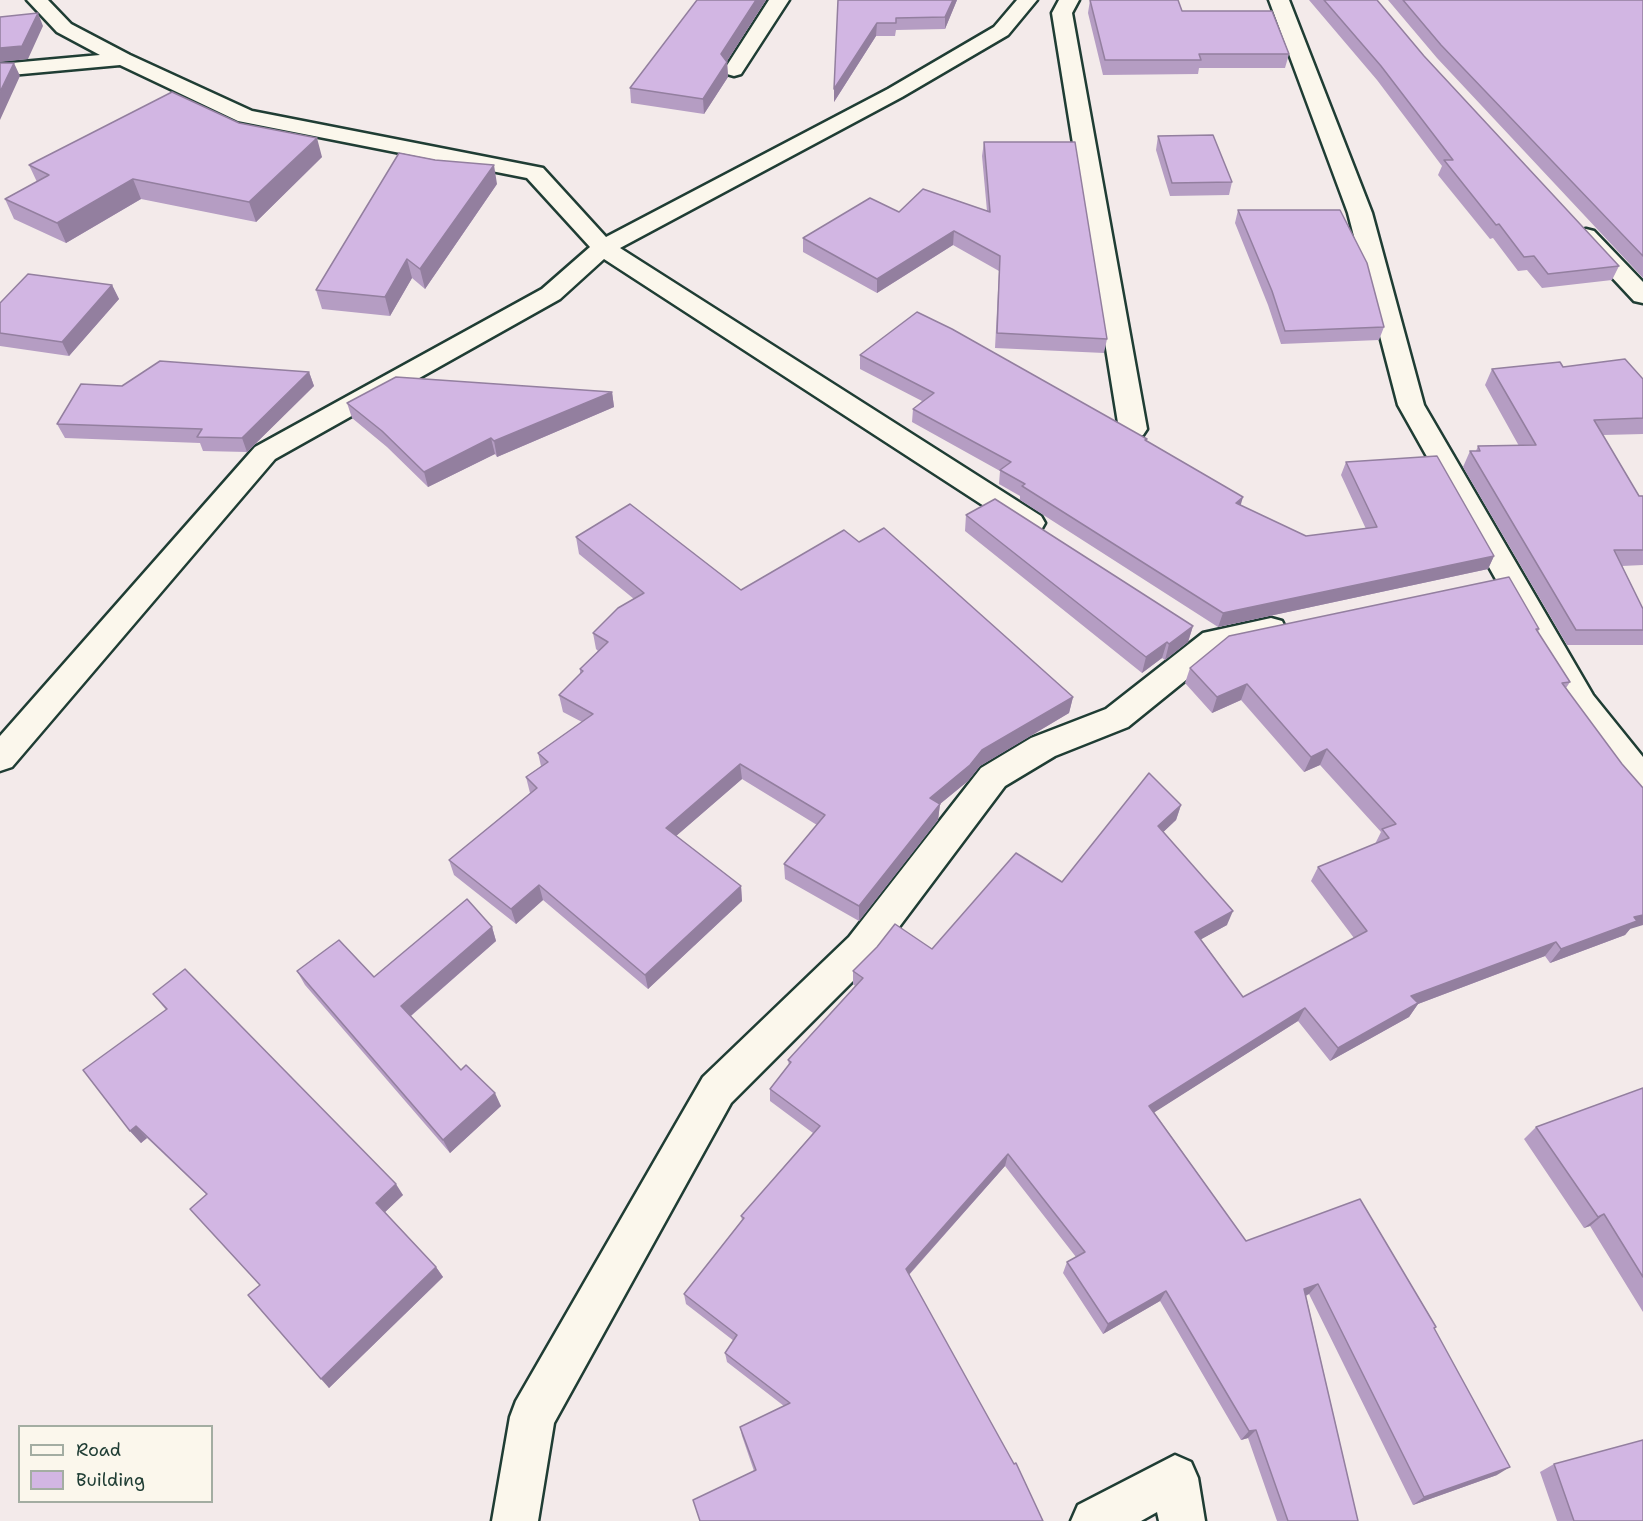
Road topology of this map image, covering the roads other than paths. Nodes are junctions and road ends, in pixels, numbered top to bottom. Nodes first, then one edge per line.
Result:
1 (37, 0) edge
2 (779, 0) edge
3 (1280, 0) edge
4 (1023, 5) edge
5 (1066, 6) edge
6 (123, 59) junction
7 (0, 69) edge
8 (734, 70) dead end
9 (1570, 218) edge
10 (603, 248) junction
11 (1640, 289) edge
12 (1134, 429) edge
13 (1053, 538) edge
14 (1305, 622) edge
15 (0, 758) edge
16 (1643, 781) edge
17 (515, 1521) edge
18 (1094, 1521) edge
19 (1182, 1521) edge

1 - 6 street
2 - 8 street
3 - 16 street
4 - 5 street
4 - 10 street
5 - 12 street
6 - 7 street
6 - 10 street
9 - 11 street
10 - 13 street
10 - 15 street
14 - 17 street
18 - 19 street

